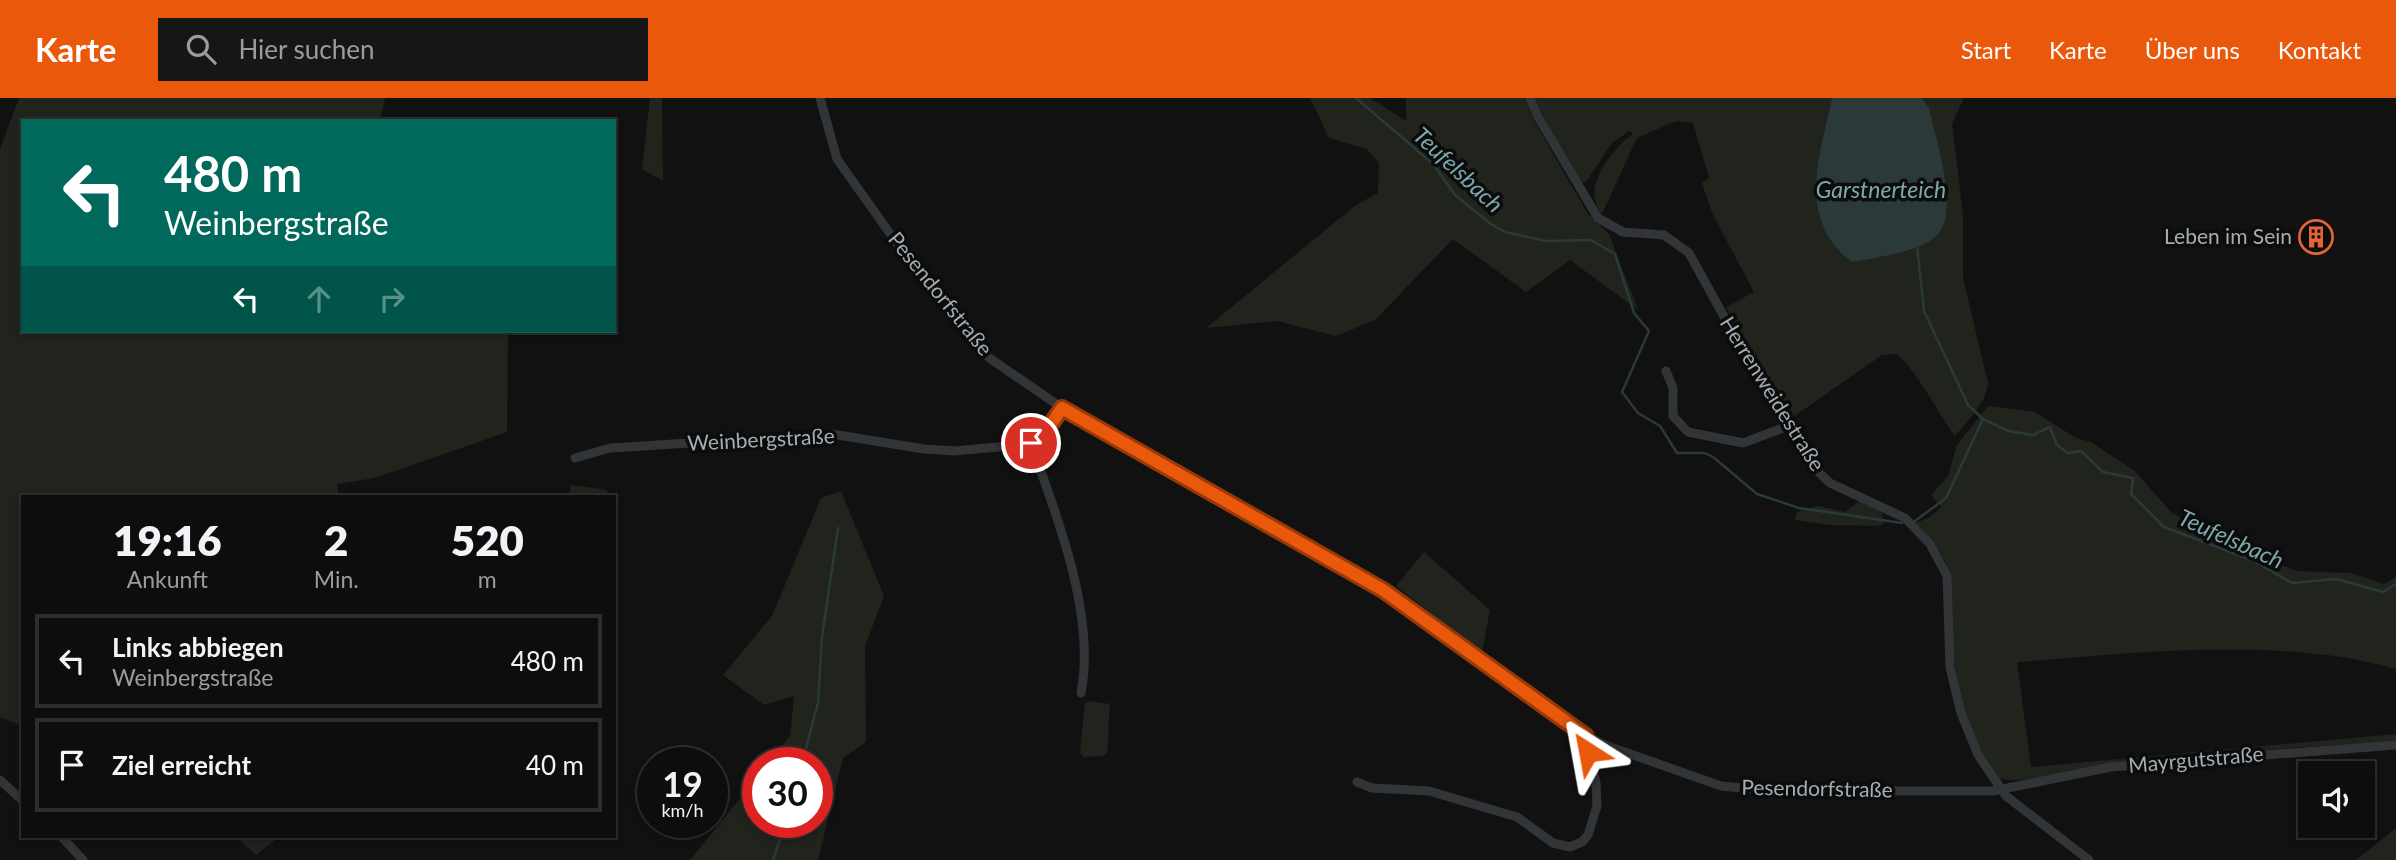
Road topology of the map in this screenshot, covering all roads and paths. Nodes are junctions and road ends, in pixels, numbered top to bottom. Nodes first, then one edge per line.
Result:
1 (820, 98) edge
2 (1530, 98) edge
3 (1666, 371) dead end
4 (1062, 408) junction
5 (1791, 425) junction
6 (1031, 443) junction
7 (575, 458) dead end
8 (1081, 694) dead end
9 (1586, 736) junction
10 (2396, 745) edge
11 (1369, 778) dead end
12 (0, 780) edge
13 (1357, 782) dead end
14 (1372, 788) junction
15 (1999, 789) junction
16 (21, 799) edge
17 (63, 838) edge
18 (83, 860) edge
19 (2089, 860) edge

1 - 4 street, Pesendorfstraße
2 - 5 street, Herrenweidestraße
3 - 5 street
4 - 6 street
4 - 9 street, Pesendorfstraße
5 - 15 street, Herrenweidestraße
6 - 7 street, Weinbergstraße
6 - 8 street
9 - 14 street
9 - 15 street, Pesendorfstraße
10 - 15 street, Mayrgutstraße
11 - 14 street
12 - 16 street
13 - 14 street
15 - 19 street
17 - 18 street

